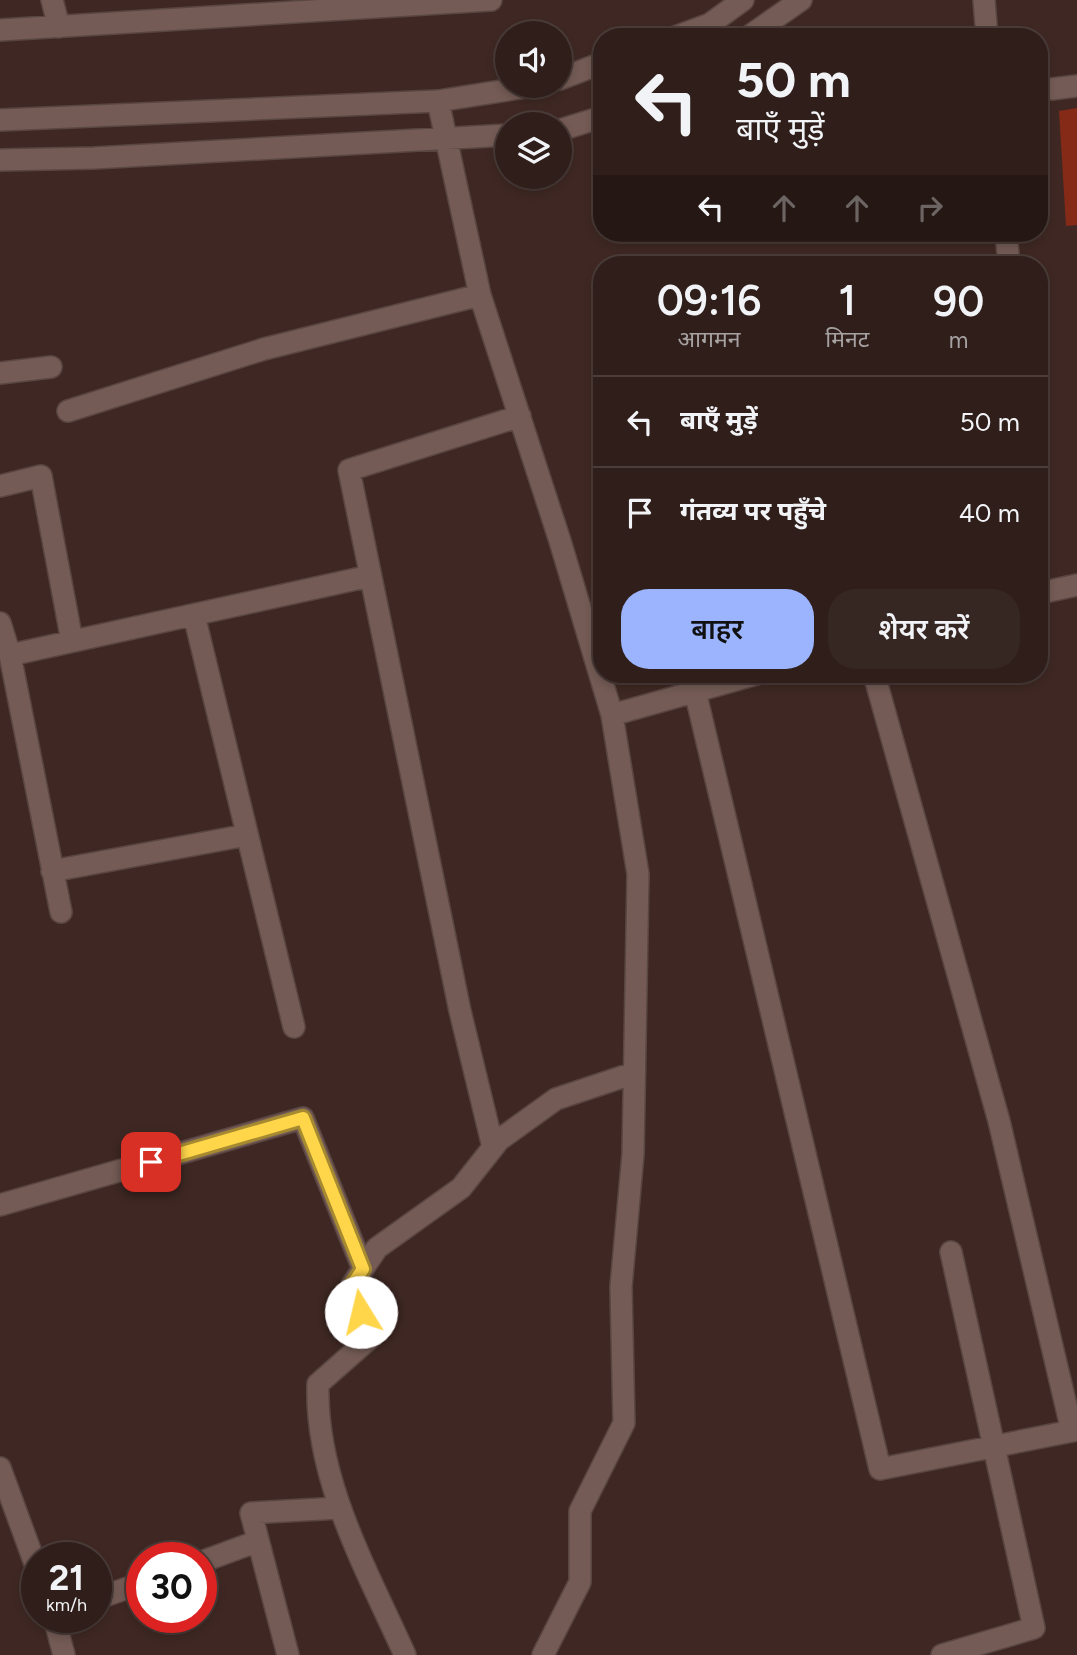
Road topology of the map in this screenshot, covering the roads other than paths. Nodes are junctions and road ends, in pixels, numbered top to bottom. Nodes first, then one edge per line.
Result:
1 (52, 0) edge
2 (491, 0) edge
3 (743, 0) edge
4 (801, 0) edge
5 (984, 0) edge
6 (436, 3) edge
7 (59, 27) junction
8 (699, 28) edge
9 (761, 28) edge
10 (986, 28) edge
11 (0, 30) edge
12 (593, 66) edge
13 (572, 74) edge
14 (1077, 86) edge
15 (1052, 89) dead end
16 (495, 92) edge
17 (438, 101) junction
18 (0, 120) edge
19 (593, 120) edge
20 (572, 126) edge
21 (495, 136) edge
22 (446, 139) junction
23 (0, 160) edge
24 (480, 295) junction
25 (51, 366) dead end
26 (0, 373) edge
27 (68, 411) dead end
28 (520, 416) junction
29 (0, 486) edge
30 (370, 576) junction
31 (1077, 585) edge
32 (1048, 591) edge
33 (194, 615) junction
34 (0, 623) edge
35 (72, 641) junction
36 (593, 653) edge
37 (10, 655) junction
38 (602, 683) edge
39 (724, 683) edge
40 (877, 683) edge
41 (695, 691) junction
42 (612, 715) junction
43 (247, 835) junction
44 (52, 871) junction
45 (61, 912) dead end
46 (294, 1027) dead end
47 (634, 1073) junction
48 (493, 1147) junction
49 (0, 1205) edge
50 (951, 1252) dead end
51 (363, 1269) junction
52 (1075, 1431) edge
53 (993, 1446) junction
54 (0, 1468) edge
55 (340, 1508) junction
56 (258, 1541) junction
57 (27, 1542) edge
58 (217, 1556) edge
59 (58, 1633) edge
60 (64, 1655) edge
61 (288, 1655) edge
62 (405, 1655) edge
63 (543, 1655) edge
64 (942, 1655) edge

1 - 7 street
2 - 6 street
3 - 8 street
4 - 9 street
5 - 10 street
6 - 7 street
7 - 11 street
12 - 13 street
14 - 15 street
16 - 17 street
17 - 18 street
17 - 22 street
19 - 20 street
21 - 22 street
22 - 23 street
22 - 24 street
24 - 27 street
24 - 28 street
25 - 26 street
28 - 30 street
28 - 36 street
29 - 35 street
30 - 33 street
30 - 48 street
31 - 32 street
33 - 35 street
33 - 43 street
34 - 37 street
35 - 37 street
37 - 44 street
38 - 42 street
39 - 41 street
40 - 52 street
41 - 42 street
41 - 53 street
42 - 47 street
43 - 44 street
43 - 46 street
44 - 45 street
47 - 48 street
47 - 63 street
48 - 51 street
49 - 51 street
50 - 53 street
51 - 55 street
52 - 53 street
53 - 64 street
54 - 57 street
55 - 56 street
55 - 62 street
56 - 58 street
56 - 61 street
59 - 60 street

